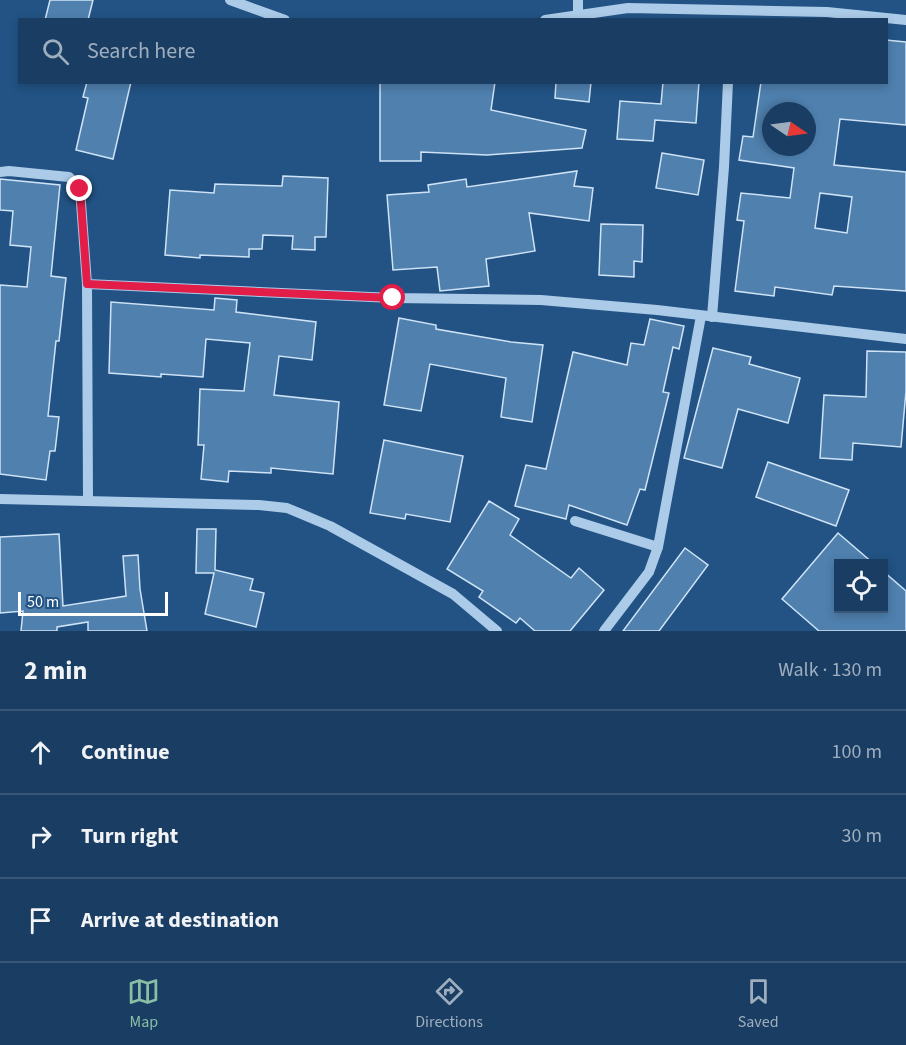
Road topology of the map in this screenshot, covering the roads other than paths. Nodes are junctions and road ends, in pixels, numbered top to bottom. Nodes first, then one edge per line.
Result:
1 (230, 0) edge
2 (578, 0) edge
3 (827, 0) edge
4 (827, 12) junction
5 (578, 14) junction
6 (731, 14) edge
7 (280, 18) edge
8 (556, 18) edge
9 (886, 18) edge
10 (888, 18) edge
11 (906, 20) edge
12 (728, 84) edge
13 (0, 172) edge
14 (87, 284) junction
15 (707, 316) junction
16 (906, 339) edge
17 (0, 499) edge
18 (88, 501) junction
19 (574, 521) dead end
20 (658, 547) junction
21 (497, 631) edge
22 (604, 631) edge

1 - 7 street
2 - 5 street
3 - 4 street
4 - 6 street
4 - 9 street
5 - 6 street
5 - 8 street
10 - 11 street
12 - 15 street
13 - 14 street
14 - 15 street
14 - 18 street
15 - 16 street
15 - 20 street
17 - 18 street
18 - 21 street
19 - 20 street
20 - 22 street

